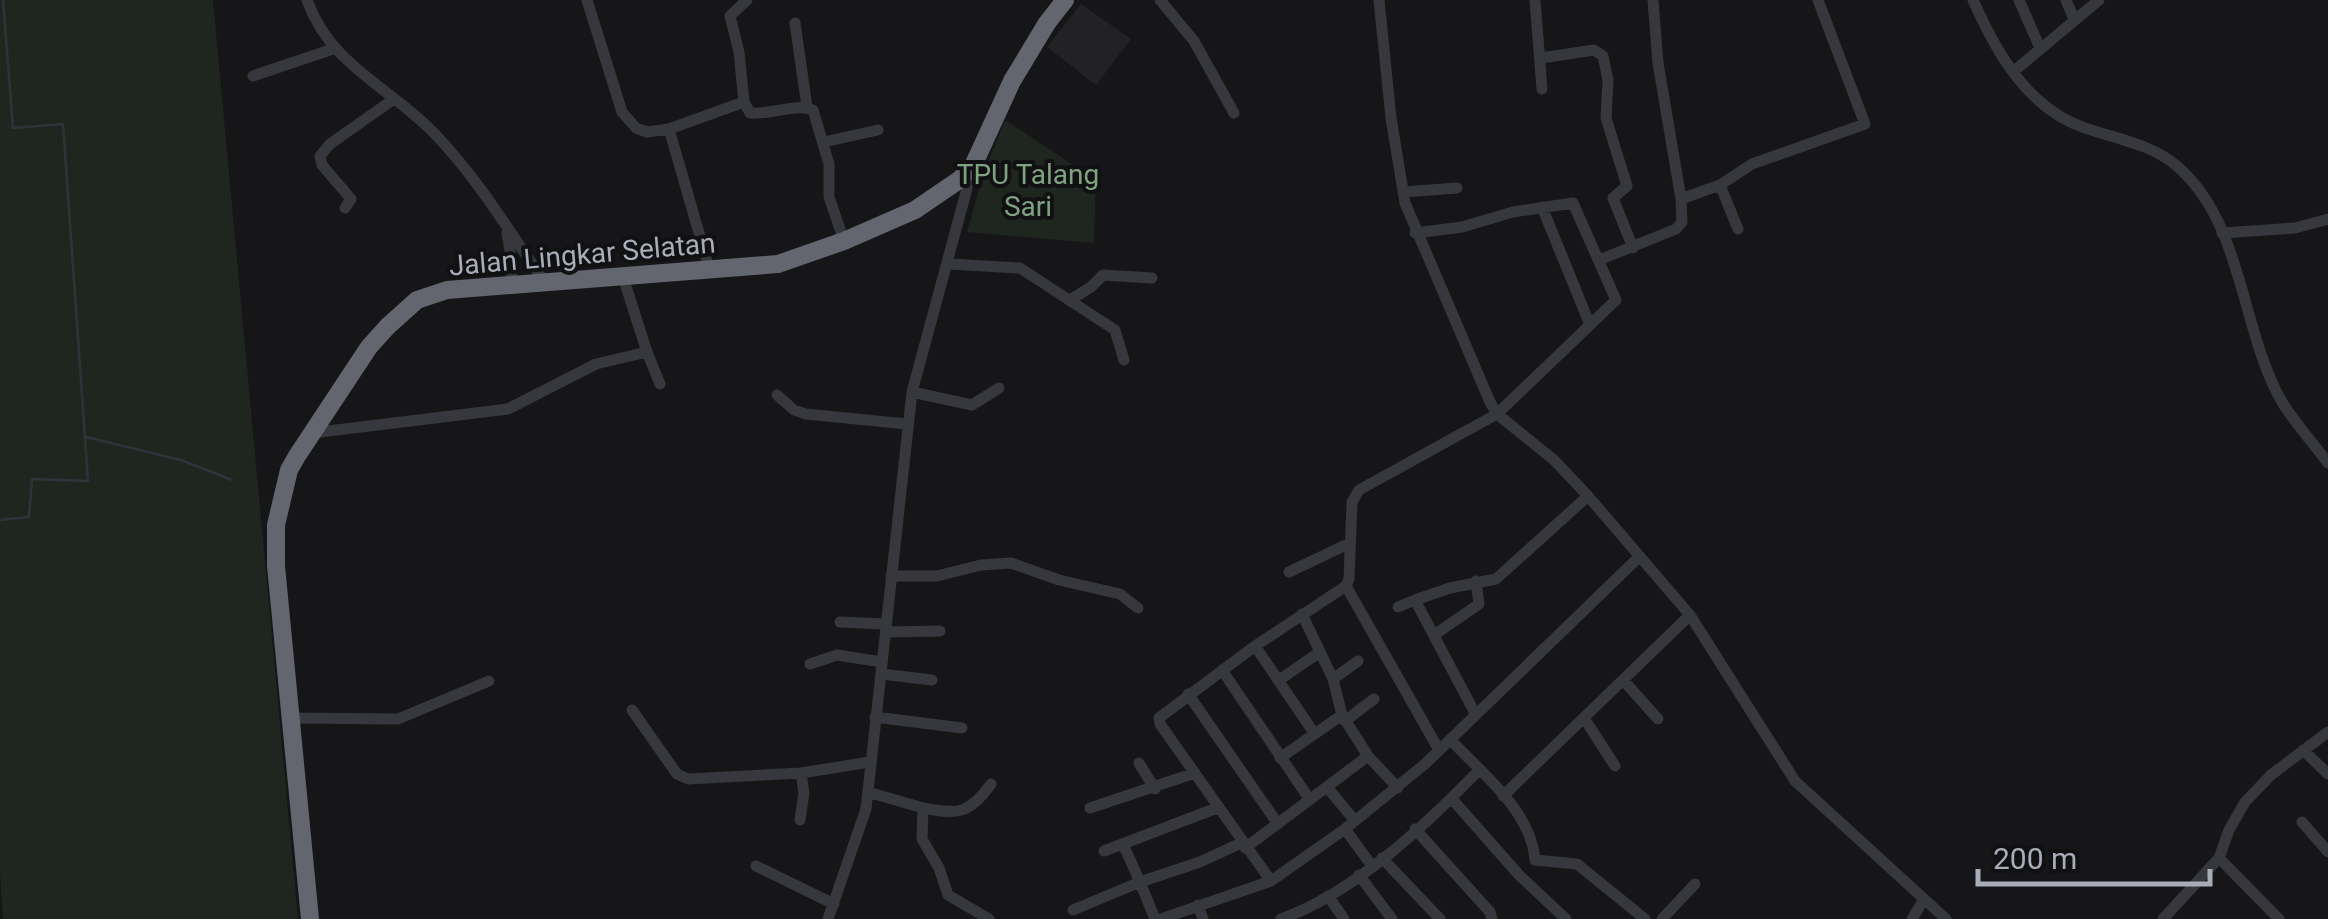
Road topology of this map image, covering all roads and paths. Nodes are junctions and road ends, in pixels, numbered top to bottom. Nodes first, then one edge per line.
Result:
1 (307, 0) edge
2 (587, 0) edge
3 (747, 0) edge
4 (1065, 0) edge
5 (1160, 0) edge
6 (1379, 0) edge
7 (1535, 0) edge
8 (1653, 0) edge
9 (1818, 0) edge
10 (1972, 0) edge
11 (2019, 0) edge
12 (2066, 0) edge
13 (2099, 0) edge
14 (2074, 18) junction
15 (795, 23) dead end
16 (2040, 48) junction
17 (334, 49) junction
18 (1540, 58) junction
19 (2013, 72) junction
20 (254, 76) dead end
21 (1542, 89) dead end
22 (394, 98) junction
23 (744, 102) junction
24 (807, 107) junction
25 (1234, 113) dead end
26 (669, 129) junction
27 (878, 130) dead end
28 (824, 142) junction
29 (973, 166) junction
30 (1720, 185) junction
31 (1457, 188) dead end
32 (1403, 192) junction
33 (1682, 199) junction
34 (1542, 207) junction
35 (345, 208) dead end
36 (2328, 219) edge
37 (504, 224) junction
38 (1738, 229) dead end
39 (1415, 233) junction
40 (2222, 233) junction
41 (844, 241) junction
42 (1632, 248) junction
43 (1599, 260) junction
44 (949, 264) junction
45 (710, 270) junction
46 (623, 277) junction
47 (1152, 278) dead end
48 (544, 281) junction
49 (511, 284) junction
50 (1070, 300) junction
51 (1590, 325) junction
52 (647, 352) junction
53 (1124, 360) dead end
54 (660, 384) dead end
55 (998, 388) dead end
56 (912, 392) junction
57 (777, 395) dead end
58 (1498, 414) junction
59 (907, 424) junction
60 (312, 433) junction
61 (2328, 463) edge
62 (1588, 496) junction
63 (1350, 543) junction
64 (1640, 556) junction
65 (1289, 572) dead end
66 (891, 576) junction
67 (1476, 581) junction
68 (1346, 586) junction
69 (1415, 600) junction
70 (1398, 607) dead end
71 (1138, 608) dead end
72 (1302, 614) junction
73 (1690, 615) junction
74 (840, 622) dead end
75 (886, 628) junction
76 (940, 631) dead end
77 (1434, 636) junction
78 (1255, 646) junction
79 (1320, 652) junction
80 (1358, 660) dead end
81 (810, 664) dead end
82 (882, 668) junction
83 (1222, 670) junction
84 (1333, 679) junction
85 (932, 680) dead end
86 (1279, 680) junction
87 (1623, 680) junction
88 (489, 681) dead end
89 (1188, 694) junction
90 (1374, 699) dead end
91 (632, 710) dead end
92 (1476, 715) junction
93 (875, 716) junction
94 (291, 718) junction
95 (1343, 718) junction
96 (1584, 718) junction
97 (1658, 719) dead end
98 (962, 728) dead end
99 (2328, 732) edge
100 (1314, 733) junction
101 (1450, 740) junction
102 (1439, 750) junction
103 (2304, 750) junction
104 (1368, 756) junction
105 (1280, 758) junction
106 (870, 762) junction
107 (1139, 764) dead end
108 (1615, 766) dead end
109 (1478, 770) junction
110 (801, 773) junction
111 (1195, 773) junction
112 (2328, 774) edge
113 (991, 784) dead end
114 (1327, 787) junction
115 (1398, 788) junction
116 (1155, 789) junction
117 (868, 792) junction
118 (1503, 796) junction
119 (1452, 799) junction
120 (1310, 800) junction
121 (923, 808) junction
122 (1090, 808) dead end
123 (1218, 808) junction
124 (800, 820) dead end
125 (2302, 822) dead end
126 (1278, 824) junction
127 (1350, 825) junction
128 (1415, 829) junction
129 (1123, 844) junction
130 (1243, 846) junction
131 (1104, 851) dead end
132 (2328, 852) edge
133 (2219, 858) junction
134 (1535, 860) junction
135 (1377, 862) junction
136 (756, 866) dead end
137 (1359, 874) junction
138 (1519, 876) junction
139 (1270, 881) junction
140 (1140, 882) junction
141 (1695, 884) dead end
142 (1328, 896) junction
143 (1924, 899) junction
144 (834, 904) junction
145 (1198, 904) junction
146 (1073, 910) dead end
147 (310, 919) edge
148 (828, 919) edge
149 (989, 919) edge
150 (1158, 919) edge
151 (1203, 919) edge
152 (1281, 919) edge
153 (1344, 919) edge
154 (1392, 919) edge
155 (1440, 919) edge
156 (1492, 919) edge
157 (1566, 919) edge
158 (1645, 919) edge
159 (1662, 919) edge
160 (1912, 919) edge
161 (1946, 919) edge
162 (2163, 919) edge
163 (2279, 919) edge

1 - 17 street
2 - 26 street
3 - 23 street
4 - 29 highway
5 - 25 street
6 - 32 street
7 - 18 street
8 - 33 street
9 - 30 street
10 - 19 street
11 - 16 street
12 - 14 street
13 - 14 street
14 - 16 street
15 - 24 street
16 - 19 street
17 - 20 street
17 - 22 street
18 - 21 street
18 - 42 street
19 - 40 street
22 - 35 street
22 - 37 street
23 - 24 street
23 - 26 street
24 - 28 street
26 - 45 street
27 - 28 street
28 - 41 street
29 - 41 highway, Jalan Lingkar Selatan
29 - 44 street
30 - 33 street
30 - 38 street
31 - 32 street
32 - 39 street
33 - 42 street
34 - 39 street
34 - 43 street
34 - 51 street
36 - 40 street
37 - 48 street
37 - 49 street
39 - 58 street
40 - 61 street
41 - 45 highway, Jalan Lingkar Selatan
42 - 43 street
43 - 51 street
44 - 50 street
44 - 56 street
45 - 46 highway, Jalan Lingkar Selatan
46 - 48 highway, Jalan Lingkar Selatan
46 - 52 street
47 - 50 street
48 - 49 highway, Jalan Lingkar Selatan
49 - 60 highway, Jalan Lingkar Selatan
50 - 53 street
51 - 58 street
52 - 54 street
52 - 60 street
55 - 56 street
56 - 59 street
57 - 59 street
58 - 62 street
58 - 63 street
59 - 66 street
60 - 94 highway, Jalan Lingkar Selatan
62 - 64 street
62 - 67 street
63 - 65 street
63 - 68 street
64 - 73 street
64 - 92 street
66 - 71 street
66 - 75 street
67 - 69 street
67 - 77 street
68 - 72 street
68 - 102 street
69 - 70 street
69 - 77 street
72 - 78 street
72 - 79 street
73 - 87 street
73 - 143 street
74 - 75 street
75 - 76 street
75 - 82 street
77 - 92 street
78 - 83 street
78 - 86 street
79 - 84 street
79 - 86 street
80 - 84 street
81 - 82 street
82 - 85 street
82 - 93 street
83 - 89 street
83 - 105 street
84 - 95 street
86 - 100 street
87 - 96 street
87 - 97 street
88 - 94 street
89 - 111 street
89 - 126 street
90 - 95 street
91 - 110 street
92 - 101 street
93 - 98 street
93 - 106 street
94 - 147 highway, Jalan Lingkar Selatan
95 - 100 street
95 - 104 street
96 - 108 street
96 - 118 street
99 - 103 street
100 - 105 street
101 - 102 street
101 - 109 street
102 - 115 street
103 - 112 street
103 - 133 street
104 - 114 street
104 - 115 street
105 - 120 street
106 - 110 street
106 - 117 street
107 - 116 street
109 - 118 street
109 - 119 street
110 - 124 street
111 - 116 street
111 - 123 street
113 - 121 street
114 - 120 street
114 - 127 street
115 - 127 street
116 - 122 street
117 - 121 street
117 - 144 street
118 - 134 street
119 - 128 street
119 - 138 street
120 - 126 street
121 - 149 street
123 - 129 street
123 - 130 street
125 - 132 street
126 - 130 street
127 - 135 street
127 - 139 street
128 - 135 street
128 - 156 street
129 - 131 street
129 - 140 street
130 - 139 street
130 - 140 street
133 - 162 street
133 - 163 street
134 - 138 street
134 - 158 street
135 - 137 street
135 - 155 street
136 - 144 street
137 - 142 street
137 - 154 street
138 - 157 street
139 - 145 street
140 - 146 street
140 - 150 street
141 - 159 street
142 - 152 street
142 - 153 street
143 - 160 street
143 - 161 street
144 - 148 street
145 - 150 street
145 - 151 street

